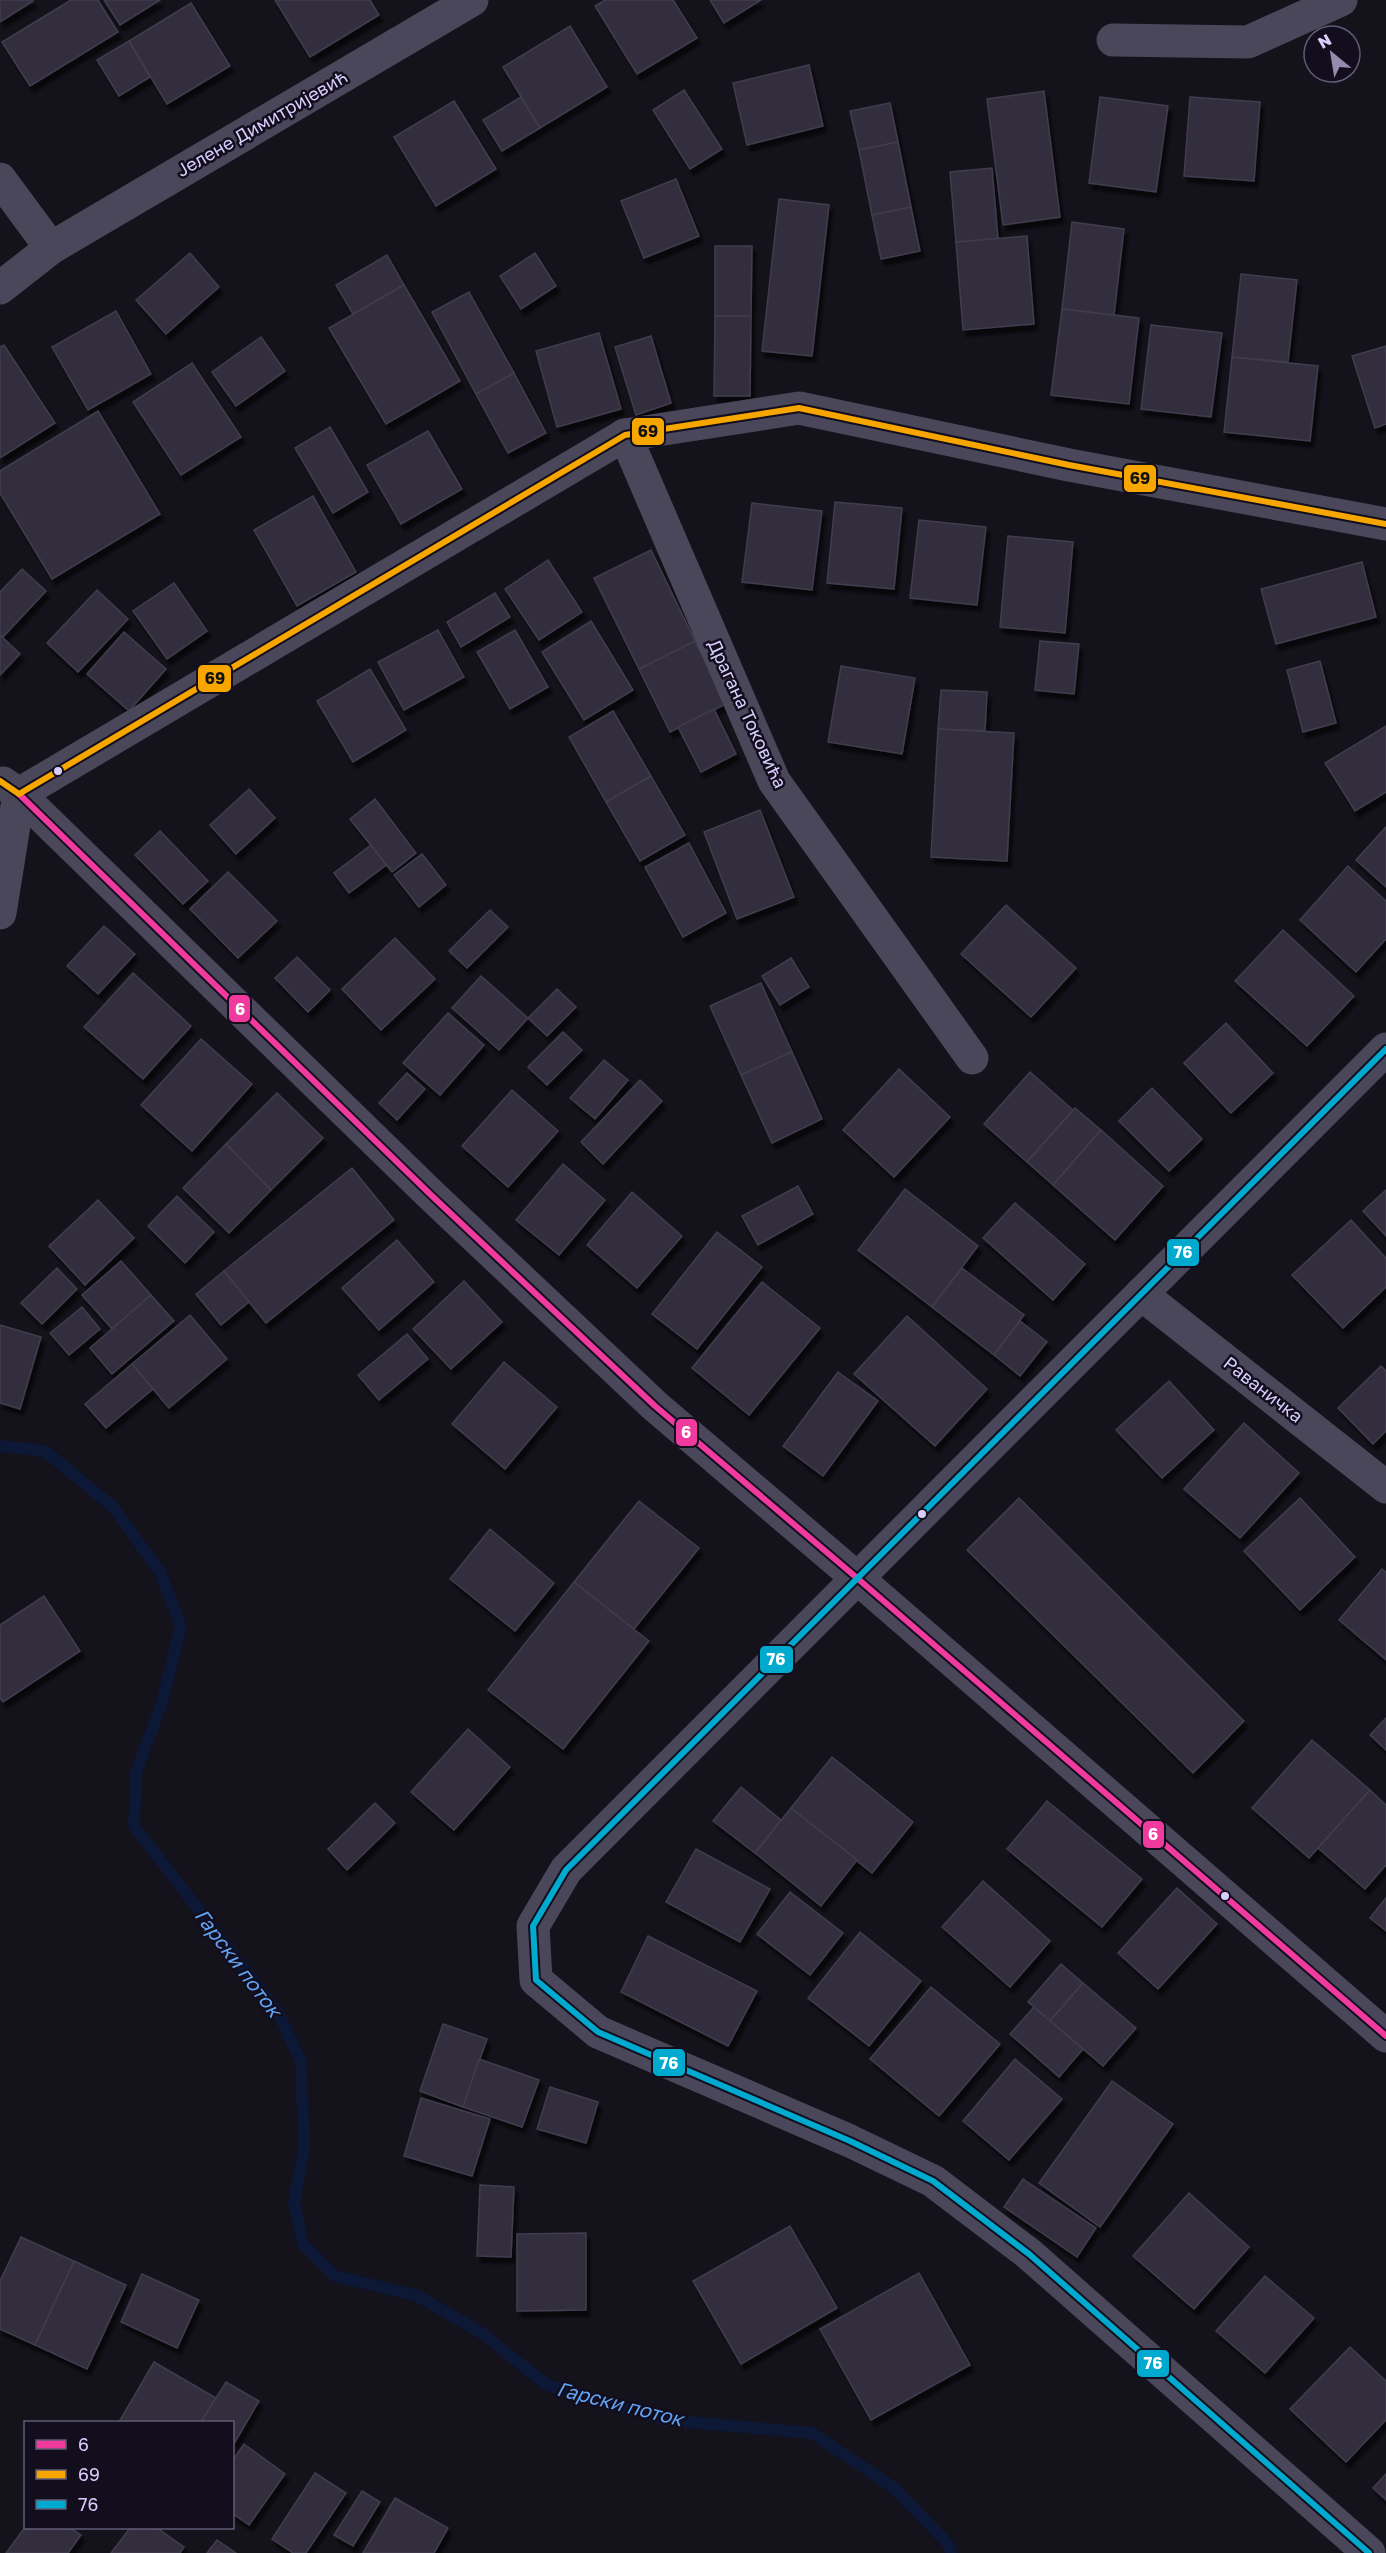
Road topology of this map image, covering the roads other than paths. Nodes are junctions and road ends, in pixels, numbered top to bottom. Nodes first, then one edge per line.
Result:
1 (472, 0) edge
2 (1341, 0) edge
3 (1113, 40) dead end
4 (0, 179) edge
5 (51, 248) junction
6 (0, 288) edge
7 (625, 435) junction
8 (1386, 524) edge
9 (10, 787) edge
10 (0, 913) edge
11 (1386, 1049) edge
12 (972, 1058) dead end
13 (1141, 1294) junction
14 (1386, 1487) edge
15 (857, 1578) junction
16 (1386, 2036) edge
17 (1369, 2553) edge

1 - 5 street, Јелене Димитријевић
2 - 3 street
4 - 5 street
5 - 6 street, Јелене Димитријевић
7 - 8 street
7 - 9 street
7 - 12 street, Драгана Токовића
9 - 10 street
9 - 15 street
11 - 13 street
13 - 14 street, Раваничка
13 - 15 street
15 - 16 street
15 - 17 street

